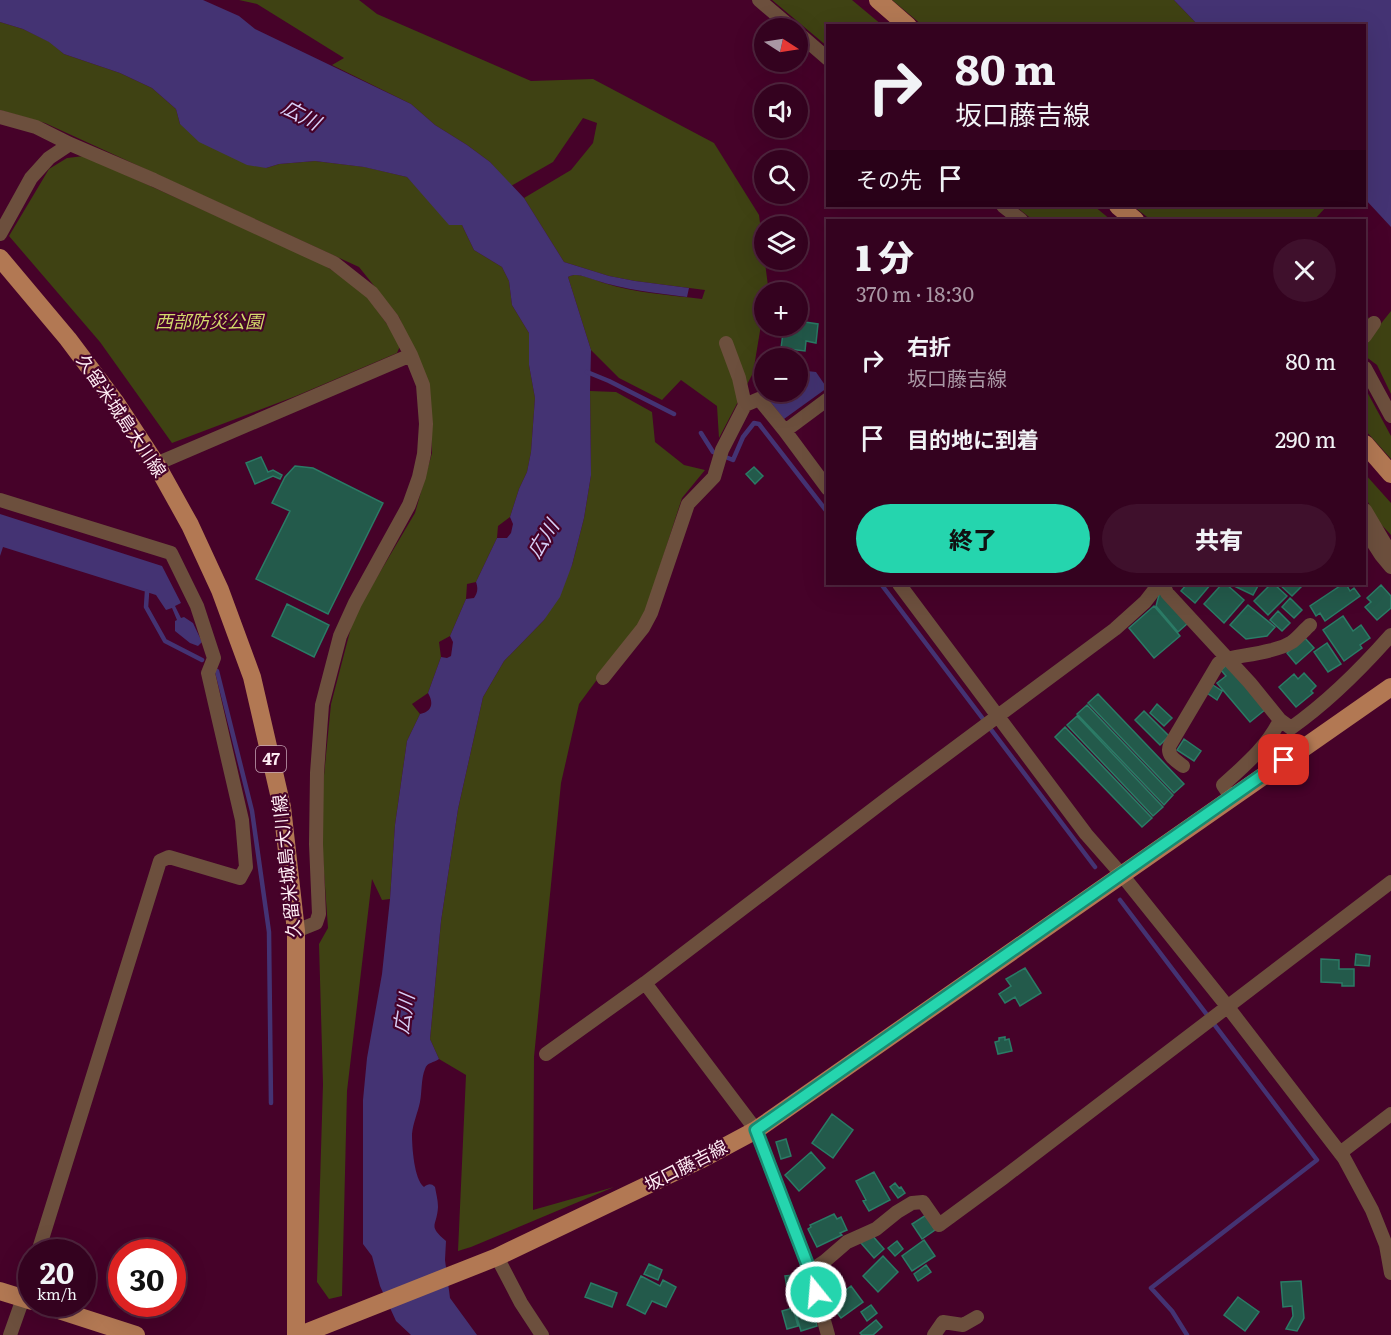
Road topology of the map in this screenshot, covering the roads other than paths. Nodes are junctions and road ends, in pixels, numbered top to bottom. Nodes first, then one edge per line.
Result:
1 (759, 0) edge
2 (878, 0) edge
3 (780, 18) edge
4 (906, 24) edge
5 (808, 42) edge
6 (826, 57) edge
7 (0, 117) edge
8 (70, 144) junction
9 (1004, 207) edge
10 (1119, 207) edge
11 (1020, 219) edge
12 (1134, 219) edge
13 (0, 234) edge
14 (0, 258) edge
15 (1374, 322) dead end
16 (1366, 334) edge
17 (726, 344) dead end
18 (411, 355) junction
19 (1366, 370) edge
20 (826, 400) edge
21 (745, 405) junction
22 (1391, 416) edge
23 (784, 431) junction
24 (1366, 445) edge
25 (156, 464) junction
26 (1391, 474) edge
27 (826, 486) edge
28 (0, 500) edge
29 (1366, 512) edge
30 (1366, 532) edge
31 (1391, 554) edge
32 (1391, 567) edge
33 (900, 585) edge
34 (1160, 585) edge
35 (1162, 585) edge
36 (1310, 625) dead end
37 (1391, 635) edge
38 (1228, 659) junction
39 (603, 678) dead end
40 (1391, 687) edge
41 (997, 718) junction
42 (1280, 720) junction
43 (1183, 766) dead end
44 (1231, 797) junction
45 (1122, 875) junction
46 (1391, 882) edge
47 (296, 931) junction
48 (645, 983) junction
49 (1227, 1006) junction
50 (546, 1054) dead end
51 (1391, 1114) edge
52 (756, 1130) junction
53 (1340, 1153) junction
54 (42, 1239) edge
55 (493, 1258) junction
56 (810, 1271) junction
57 (1391, 1273) edge
58 (0, 1291) edge
59 (18, 1297) edge
60 (22, 1317) edge
61 (81, 1317) edge
62 (978, 1317) dead end
63 (542, 1334) edge
64 (10, 1335) edge
65 (136, 1335) edge
66 (298, 1335) edge
67 (828, 1335) edge
68 (934, 1335) edge

1 - 3 street
2 - 4 main road
5 - 6 street
7 - 8 street
8 - 13 street
8 - 18 street
9 - 11 street
10 - 12 main road
14 - 25 main road, 久留米城島大川線 / 47
15 - 16 street
17 - 21 street
18 - 25 street
18 - 47 street
19 - 22 street
20 - 23 street
21 - 23 street
21 - 39 street
23 - 27 street
24 - 26 main road
25 - 47 main road, 久留米城島大川線 / 47
28 - 54 street
29 - 31 street
30 - 32 street
33 - 41 street
34 - 41 street
35 - 38 street
36 - 38 street
37 - 42 street
38 - 42 street
38 - 43 street
40 - 44 main road, 坂口藤吉線
41 - 45 street
41 - 48 street
42 - 44 street
44 - 45 main road, 坂口藤吉線
45 - 49 street
45 - 52 main road, 坂口藤吉線
46 - 49 street
47 - 66 main road, 久留米城島大川線 / 47
48 - 50 street
48 - 52 street
49 - 53 street
49 - 56 street
51 - 53 street
52 - 55 main road, 坂口藤吉線
52 - 56 street
53 - 57 street
55 - 63 street
55 - 66 main road, 坂口藤吉線
56 - 67 street
58 - 59 main road
60 - 64 street
61 - 65 main road
62 - 68 street

